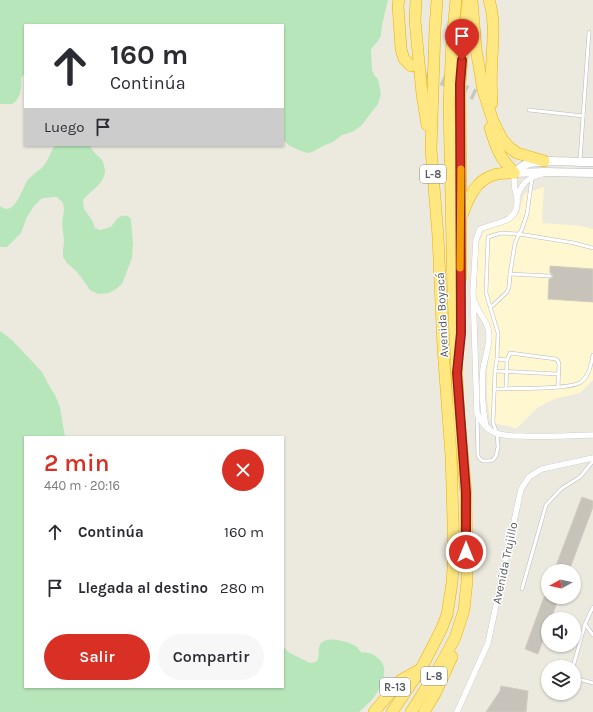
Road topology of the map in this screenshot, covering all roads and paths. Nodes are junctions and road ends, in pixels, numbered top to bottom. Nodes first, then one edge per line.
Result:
1 (399, 0) edge
2 (416, 0) edge
3 (438, 0) edge
4 (456, 0) edge
5 (468, 0) edge
6 (472, 0) edge
7 (489, 0) edge
8 (589, 32) dead end
9 (411, 66) tunnel mouth
10 (475, 95) tunnel mouth
11 (530, 110) dead end
12 (583, 116) junction
13 (493, 121) junction
14 (430, 149) junction
15 (580, 162) junction
16 (593, 162) edge
17 (545, 167) junction
18 (514, 173) junction
19 (593, 173) edge
20 (532, 177) junction
21 (517, 197) junction
22 (461, 219) junction
23 (519, 234) junction
24 (593, 248) edge
25 (510, 274) junction
26 (550, 276) dead end
27 (473, 291) junction
28 (491, 307) junction
29 (593, 355) edge
30 (498, 359) junction
31 (508, 360) junction
32 (495, 372) junction
33 (507, 372) junction
34 (457, 373) junction
35 (558, 374) junction
36 (558, 387) junction
37 (506, 388) junction
38 (495, 389) junction
39 (477, 413) junction
40 (486, 428) junction
41 (497, 433) junction
42 (593, 435) edge
43 (593, 460) edge
44 (522, 589) dead end
45 (593, 606) edge
46 (585, 624) junction
47 (593, 635) edge
48 (455, 638) junction
49 (575, 660) edge
50 (421, 669) junction
51 (581, 680) edge
52 (593, 683) edge
53 (374, 712) edge
54 (392, 712) edge
55 (410, 712) edge
56 (424, 712) edge
57 (457, 712) edge

1 - 9 highway
2 - 14 highway
3 - 14 highway, Avenida Boyacá / L-8
4 - 34 highway, Avenida Boyacá / L-8
5 - 22 highway
6 - 13 highway
7 - 13 highway
8 - 12 lane
10 - 18 highway
11 - 12 lane
12 - 15 lane
13 - 17 highway
14 - 50 highway, Avenida Boyacá / L-8
15 - 16 street
15 - 17 street
17 - 18 street
17 - 19 street
17 - 20 street
18 - 21 street
18 - 22 highway
20 - 21 street
20 - 23 lane
21 - 27 street
22 - 34 highway
23 - 24 lane
23 - 25 lane
23 - 28 lane
25 - 26 lane
25 - 28 lane
27 - 39 street
27 - 40 street
28 - 30 lane
29 - 36 lane
30 - 31 lane
30 - 32 lane
31 - 33 lane
31 - 35 lane
32 - 33 lane
32 - 38 lane
33 - 35 lane
33 - 37 lane
34 - 48 highway, Avenida Boyacá / L-8
35 - 36 lane
36 - 37 lane
37 - 38 lane
38 - 41 lane
39 - 40 street
39 - 41 lane
40 - 41 street
41 - 42 street
43 - 44 lane
43 - 57 street, Avenida Trujillo
45 - 46 lane
46 - 47 lane
46 - 49 lane
48 - 55 highway, Avenida Boyacá / L-8
48 - 56 highway
50 - 53 highway, R-13
50 - 54 highway, Avenida Boyacá / L-8
51 - 52 lane

